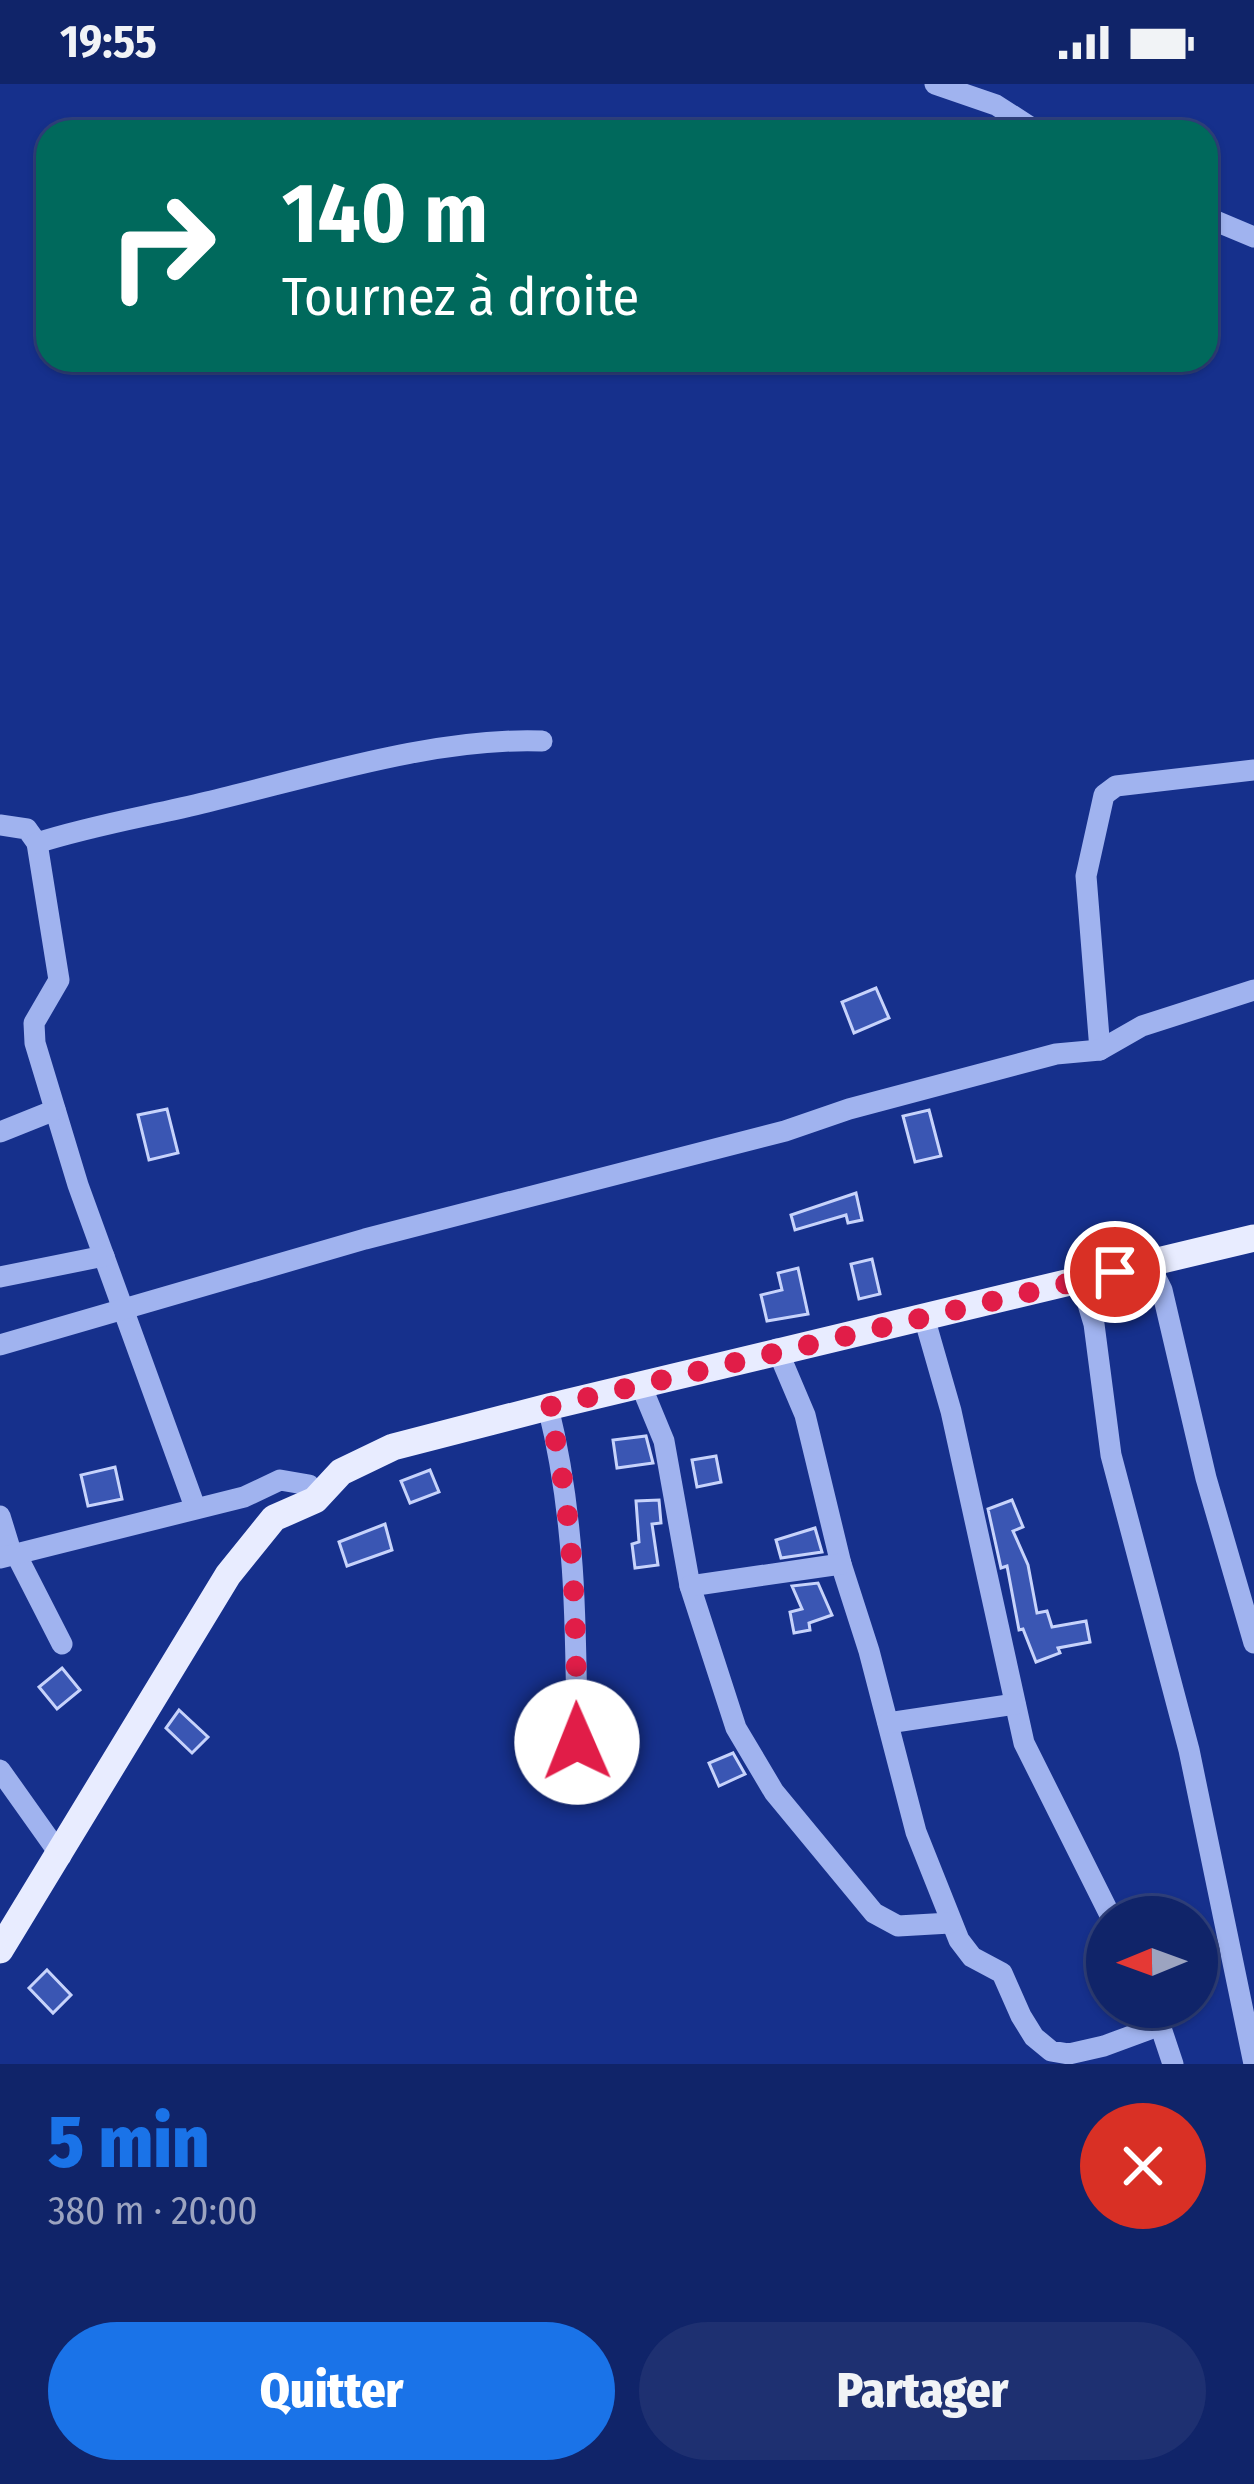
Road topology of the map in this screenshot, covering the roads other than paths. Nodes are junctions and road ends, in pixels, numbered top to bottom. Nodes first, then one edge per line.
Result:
1 (935, 84) edge
2 (1019, 120) edge
3 (1218, 222) edge
4 (1254, 237) edge
5 (542, 741) dead end
6 (1254, 770) edge
7 (0, 825) edge
8 (37, 843) junction
9 (1254, 990) edge
10 (1100, 1050) junction
11 (55, 1110) junction
12 (0, 1132) edge
13 (1254, 1238) edge
14 (104, 1256) junction
15 (1149, 1264) junction
16 (0, 1277) edge
17 (1081, 1281) junction
18 (125, 1306) junction
19 (924, 1317) junction
20 (0, 1345) edge
21 (777, 1349) junction
22 (640, 1383) junction
23 (548, 1407) junction
24 (316, 1500) junction
25 (195, 1508) junction
26 (0, 1516) edge
27 (6, 1557) edge
28 (841, 1564) junction
29 (690, 1586) junction
30 (1254, 1643) edge
31 (62, 1644) dead end
32 (1015, 1704) junction
33 (888, 1723) junction
34 (577, 1742) dead end
35 (0, 1770) edge
36 (61, 1856) junction
37 (1100, 1896) edge
38 (950, 1923) junction
39 (0, 1950) edge
40 (1136, 2028) edge
41 (1161, 2028) edge
42 (1173, 2064) edge
43 (1254, 2064) edge

1 - 2 street
3 - 4 street
5 - 8 street
6 - 10 street
7 - 8 street
8 - 11 street
9 - 10 street
10 - 18 street
11 - 12 street
11 - 14 street
13 - 15 main road
14 - 16 street
14 - 18 street
15 - 17 main road
15 - 30 street
17 - 19 main road
17 - 43 street
18 - 20 street
18 - 25 street
19 - 21 main road
19 - 32 street
21 - 22 main road
21 - 28 street
22 - 23 main road
22 - 29 street
23 - 24 main road
23 - 34 street
24 - 25 street
24 - 36 main road
25 - 27 street
26 - 27 street
27 - 31 street
28 - 29 street
28 - 33 street
29 - 38 street
32 - 33 street
32 - 37 street
33 - 38 street
35 - 36 street
36 - 39 main road
38 - 40 street
41 - 42 street

